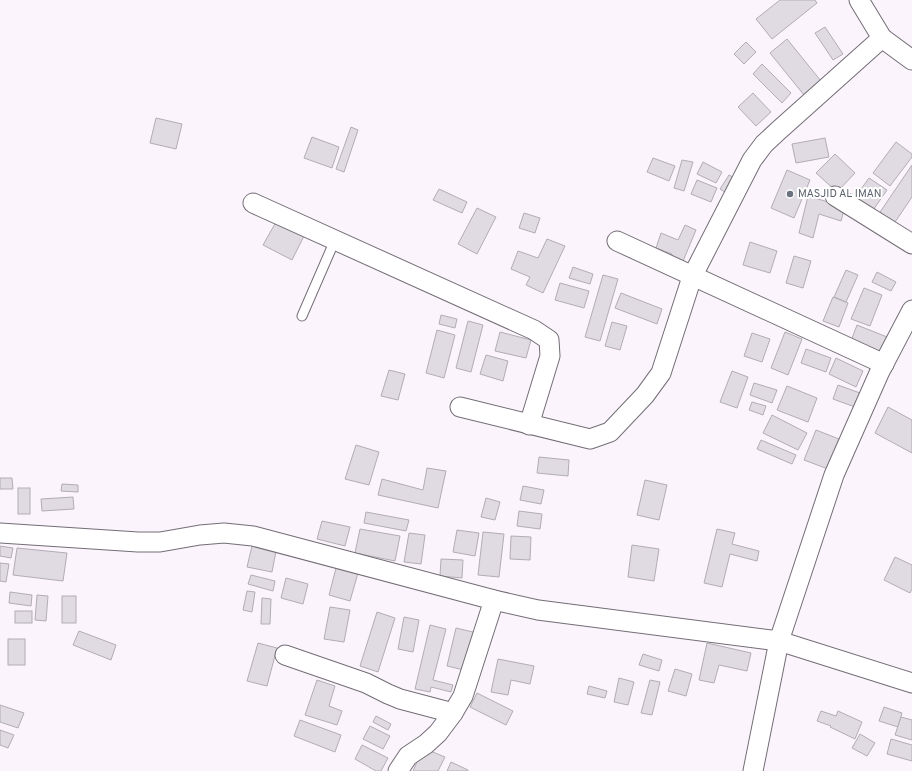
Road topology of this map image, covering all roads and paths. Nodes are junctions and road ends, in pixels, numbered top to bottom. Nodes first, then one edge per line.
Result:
1 (860, 0) edge
2 (882, 38) junction
3 (912, 60) edge
4 (835, 196) dead end
5 (252, 202) dead end
6 (335, 240) junction
7 (617, 241) dead end
8 (912, 244) edge
9 (692, 276) junction
10 (912, 310) edge
11 (302, 316) dead end
12 (884, 364) junction
13 (460, 407) dead end
14 (529, 425) junction
15 (0, 533) edge
16 (494, 600) junction
17 (779, 641) junction
18 (285, 654) dead end
19 (912, 683) edge
20 (453, 714) junction
21 (398, 771) edge
22 (753, 771) edge

1 - 2 street
2 - 3 street
2 - 9 street
4 - 8 street
5 - 6 street
6 - 11 lane
6 - 14 street
7 - 9 street
9 - 12 street
9 - 14 street
10 - 12 street
12 - 17 street
13 - 14 street
15 - 16 street
16 - 17 street
16 - 20 street
17 - 19 street
17 - 22 street
18 - 20 street
20 - 21 street

